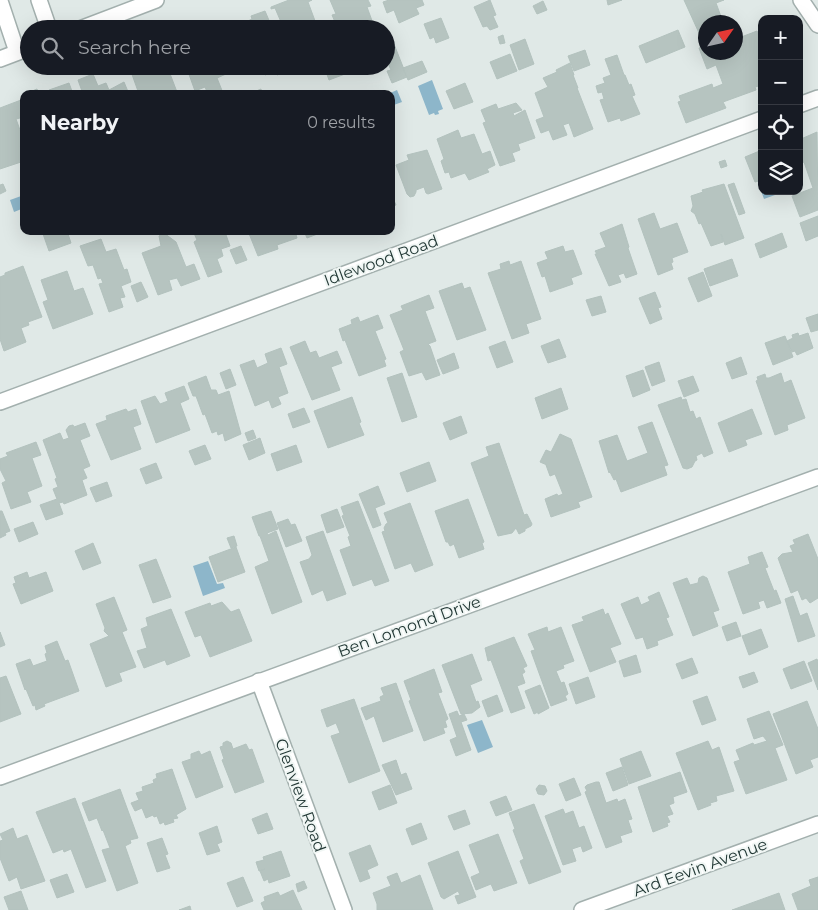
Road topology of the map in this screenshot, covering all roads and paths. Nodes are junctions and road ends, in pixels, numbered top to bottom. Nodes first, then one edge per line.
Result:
1 (39, 0) edge
2 (156, 0) edge
3 (801, 0) edge
4 (0, 1) edge
5 (46, 20) edge
6 (104, 20) edge
7 (818, 26) edge
8 (20, 44) edge
9 (20, 51) edge
10 (0, 59) edge
11 (818, 98) edge
12 (803, 104) edge
13 (758, 120) edge
14 (0, 402) edge
15 (818, 477) edge
16 (259, 681) junction
17 (0, 776) edge
18 (818, 824) edge
19 (344, 910) edge
20 (582, 910) edge

1 - 5 street
2 - 6 street
3 - 7 street
4 - 8 street
9 - 10 street
11 - 12 street
13 - 14 street, Idlewood Road
15 - 16 street, Ben Lomond Drive
16 - 17 street, Ben Lomond Drive
16 - 19 street, Glenview Road
18 - 20 street, Ard Eevin Avenue

